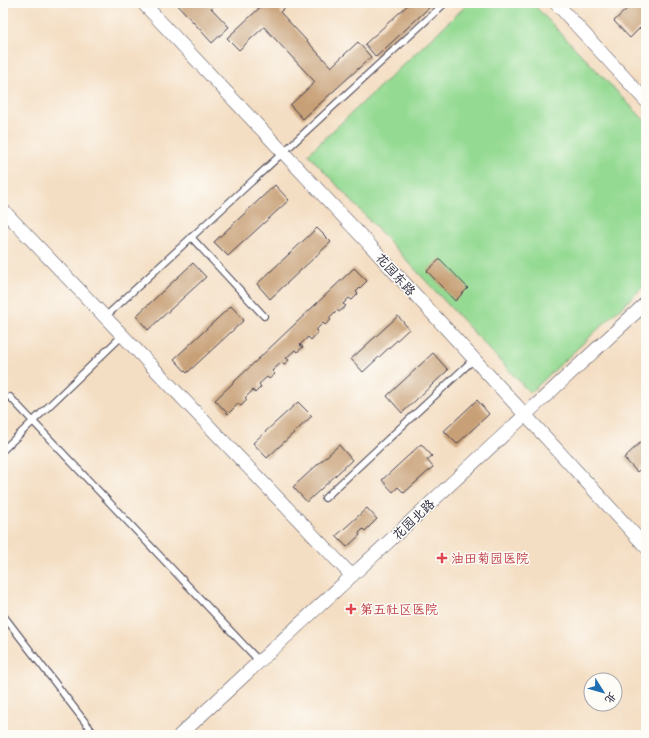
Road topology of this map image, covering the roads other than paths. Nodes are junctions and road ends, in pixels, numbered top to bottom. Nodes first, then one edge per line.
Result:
1 (143, 3) edge
2 (445, 3) edge
3 (556, 3) edge
4 (646, 101) edge
5 (283, 152) junction
6 (3, 210) edge
7 (191, 237) junction
8 (646, 303) edge
9 (264, 316) dead end
10 (105, 317) junction
11 (123, 335) junction
12 (474, 359) junction
13 (10, 397) dead end
14 (525, 415) junction
15 (33, 421) junction
16 (3, 450) edge
17 (325, 498) dead end
18 (646, 547) edge
19 (352, 576) junction
20 (3, 615) edge
21 (259, 661) junction
22 (95, 735) edge
23 (180, 735) edge

1 - 5 street, 花园东路
2 - 5 lane
3 - 4 street
5 - 7 lane
5 - 12 street, 花园东路
6 - 10 street
7 - 9 lane
7 - 10 lane
8 - 14 street, 花园北路
10 - 11 street
11 - 15 lane
11 - 19 street
12 - 14 street, 花园东路
12 - 17 lane
13 - 15 lane
14 - 18 street, 花园东路
14 - 19 street, 花园北路
15 - 16 lane
15 - 21 lane
19 - 21 street, 花园北路
20 - 22 lane
21 - 23 street, 花园北路

